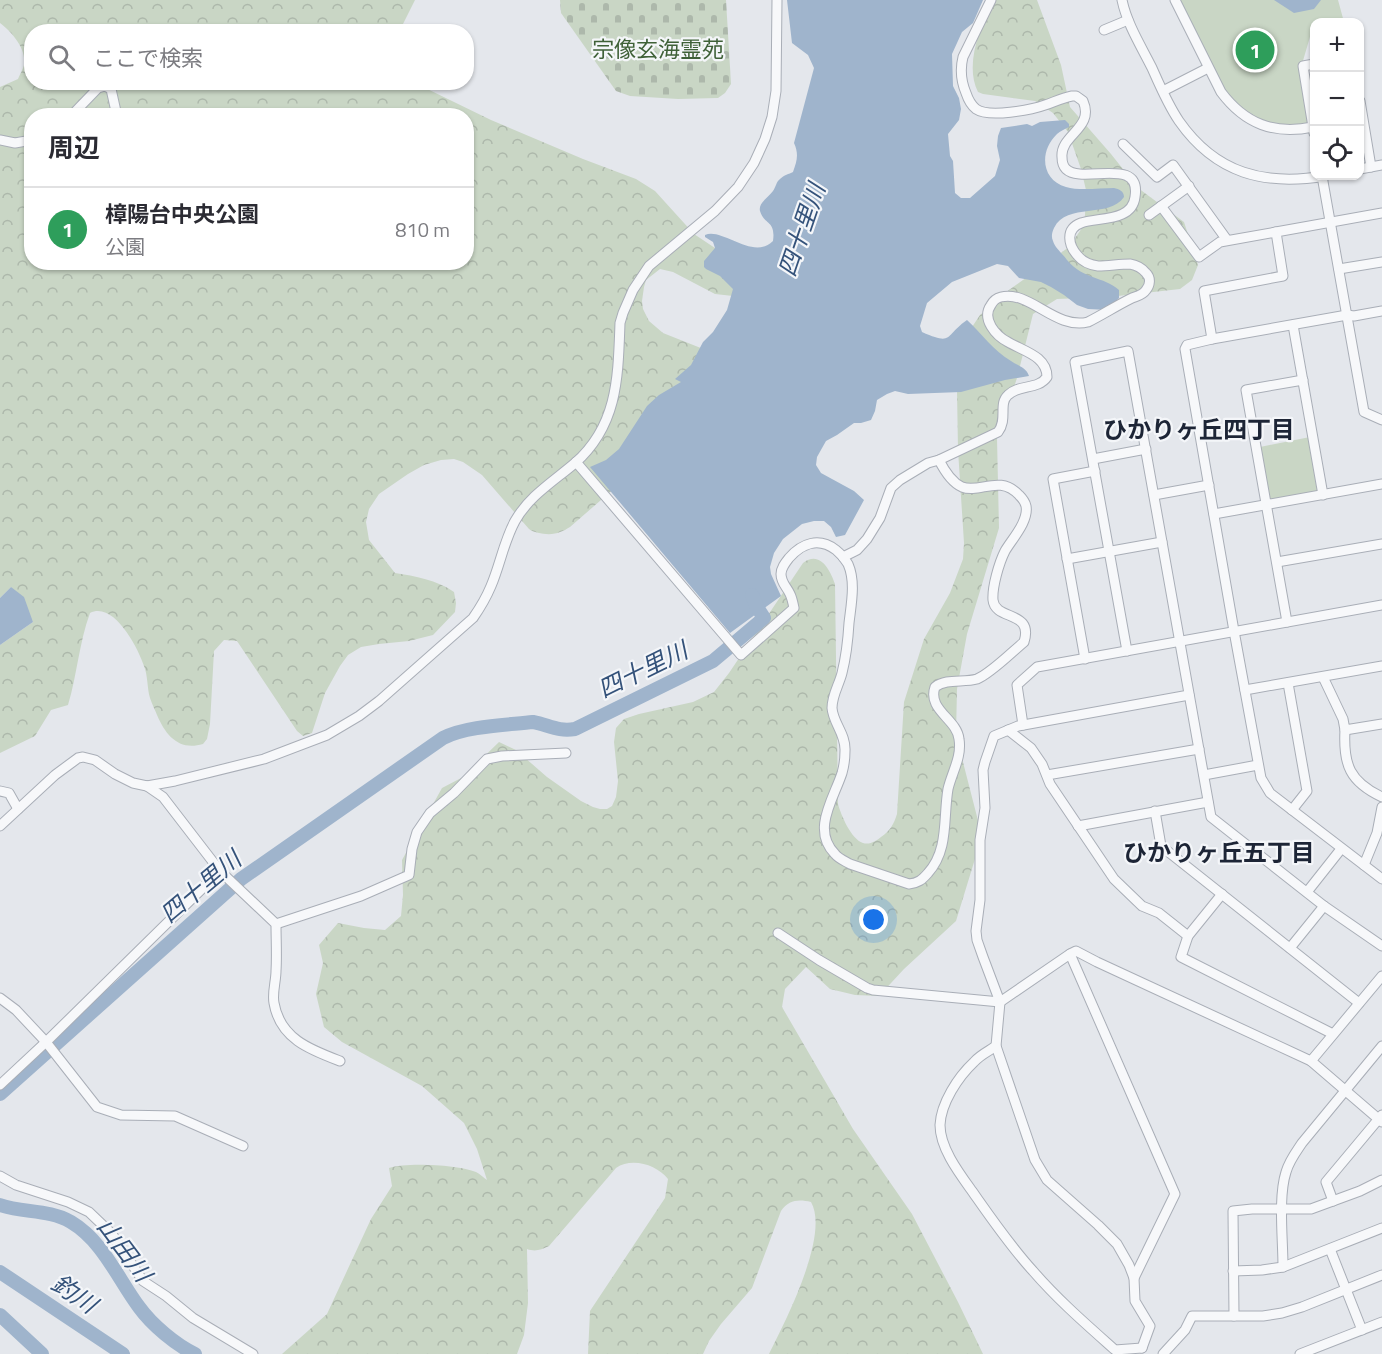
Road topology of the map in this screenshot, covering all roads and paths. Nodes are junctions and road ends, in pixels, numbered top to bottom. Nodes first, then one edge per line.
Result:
1 (777, 0) edge
2 (991, 0) edge
3 (1122, 0) edge
4 (1175, 0) edge
5 (1128, 20) junction
6 (1104, 30) dead end
7 (1310, 65) edge
8 (1208, 68) junction
9 (96, 90) edge
10 (111, 90) edge
11 (1163, 91) junction
12 (79, 108) edge
13 (115, 108) edge
14 (1313, 126) edge
15 (1364, 126) edge
16 (1310, 130) edge
17 (0, 140) edge
18 (24, 141) edge
19 (1123, 144) dead end
20 (1382, 165) edge
21 (1371, 167) junction
22 (1364, 168) edge
23 (1310, 177) edge
24 (1324, 180) edge
25 (1189, 186) junction
26 (1161, 206) junction
27 (1382, 213) edge
28 (1149, 215) dead end
29 (1330, 222) junction
30 (1276, 232) junction
31 (1227, 240) junction
32 (1382, 262) edge
33 (1339, 269) junction
34 (1382, 311) edge
35 (1347, 315) junction
36 (1293, 325) junction
37 (1212, 339) junction
38 (1303, 380) junction
39 (1382, 420) edge
40 (1146, 449) junction
41 (1093, 459) junction
42 (939, 460) junction
43 (576, 462) junction
44 (1095, 471) junction
45 (1209, 484) junction
46 (1382, 484) edge
47 (1154, 495) junction
48 (1323, 495) junction
49 (1266, 505) junction
50 (1214, 513) junction
51 (1162, 542) junction
52 (1382, 544) edge
53 (1109, 551) junction
54 (843, 557) junction
55 (1067, 559) junction
56 (1277, 562) junction
57 (1382, 605) edge
58 (1287, 622) junction
59 (1234, 631) junction
60 (1180, 640) junction
61 (1127, 651) junction
62 (1085, 659) junction
63 (1382, 666) edge
64 (1323, 677) junction
65 (1288, 683) junction
66 (1245, 690) junction
67 (1189, 695) junction
68 (1023, 724) junction
69 (1382, 724) edge
70 (1008, 730) junction
71 (1345, 730) junction
72 (1199, 749) junction
73 (566, 753) dead end
74 (1258, 765) junction
75 (1047, 775) junction
76 (1204, 775) junction
77 (147, 786) junction
78 (0, 791) edge
79 (1382, 797) edge
80 (1208, 802) junction
81 (1382, 807) edge
82 (18, 809) junction
83 (1292, 810) junction
84 (1155, 811) junction
85 (0, 826) edge
86 (1078, 826) junction
87 (1341, 849) junction
88 (1364, 865) junction
89 (220, 871) junction
90 (1382, 879) edge
91 (1307, 892) junction
92 (1222, 894) junction
93 (1324, 906) junction
94 (276, 924) junction
95 (778, 933) dead end
96 (1188, 936) junction
97 (1382, 946) edge
98 (1290, 948) junction
99 (1070, 954) junction
100 (1382, 976) edge
101 (0, 998) edge
102 (1000, 1002) junction
103 (1359, 1003) junction
104 (1334, 1034) junction
105 (46, 1042) junction
106 (996, 1046) junction
107 (1382, 1046) edge
108 (340, 1061) dead end
109 (1311, 1061) junction
110 (0, 1085) edge
111 (1345, 1090) junction
112 (1381, 1119) edge
113 (243, 1146) dead end
114 (0, 1176) edge
115 (1382, 1180) edge
116 (1333, 1201) junction
117 (1282, 1209) junction
118 (1382, 1228) edge
119 (1330, 1249) junction
120 (1283, 1267) junction
121 (1233, 1271) junction
122 (1382, 1275) edge
123 (1134, 1278) junction
124 (1346, 1289) junction
125 (1234, 1316) junction
126 (1382, 1322) edge
127 (1362, 1330) junction
128 (1145, 1351) edge
129 (253, 1354) edge
130 (1163, 1354) edge
131 (1300, 1354) edge

1 - 43 street
2 - 42 street
3 - 5 street
4 - 8 street
5 - 6 street
5 - 11 street
7 - 14 street
8 - 11 street
8 - 16 street
9 - 12 street
10 - 13 street
11 - 23 street
15 - 21 street
17 - 18 street
19 - 25 street
20 - 21 street
21 - 22 street
24 - 29 street
25 - 26 street
25 - 31 street
26 - 28 street
26 - 31 street
27 - 29 street
29 - 30 street
29 - 33 street
30 - 31 street
30 - 37 street
32 - 33 street
33 - 35 street
34 - 35 street
35 - 36 street
35 - 39 street
36 - 37 street
36 - 38 street
37 - 45 street
38 - 48 street
38 - 49 street
40 - 41 street
40 - 41 street
40 - 47 street
41 - 44 street
42 - 54 street
42 - 54 street
43 - 54 street
43 - 77 street
44 - 53 street
44 - 55 street
45 - 47 street
45 - 50 street
46 - 48 street
47 - 51 street
48 - 49 street
49 - 50 street
49 - 56 street
50 - 59 street
51 - 53 street
51 - 60 street
52 - 56 street
53 - 55 street
53 - 61 street
55 - 62 street
56 - 58 street
57 - 58 street
58 - 59 street
59 - 60 street
59 - 66 street
60 - 61 street
60 - 67 street
61 - 62 street
62 - 68 street
63 - 64 street
64 - 65 street
64 - 71 street
65 - 66 street
65 - 83 street
66 - 74 street
67 - 68 street
67 - 72 street
68 - 70 street
69 - 71 street
70 - 75 street
70 - 102 street
71 - 79 street
72 - 75 street
72 - 76 street
73 - 94 street
74 - 76 street
74 - 83 street
75 - 86 street
76 - 80 street
77 - 82 street
77 - 89 street
78 - 82 street
80 - 84 street
80 - 91 street
81 - 88 street
82 - 85 street
83 - 87 street
84 - 86 street
84 - 92 street
86 - 96 street
87 - 88 street
87 - 91 street
88 - 90 street
89 - 94 street
89 - 105 street
91 - 93 street
92 - 96 street
92 - 98 street
93 - 97 street
93 - 98 street
94 - 108 street
95 - 102 street
96 - 104 street
98 - 103 street
99 - 102 street
99 - 109 street
99 - 123 street
100 - 103 street
101 - 105 street
102 - 106 street
103 - 104 street
104 - 109 street
105 - 110 street
105 - 113 street
106 - 123 street
106 - 128 street
107 - 111 street
109 - 111 street
111 - 112 street
111 - 117 street
112 - 116 street
114 - 129 street
115 - 116 street
116 - 117 street
117 - 120 street
117 - 121 street
118 - 119 street
119 - 120 street
119 - 124 street
120 - 121 street
121 - 125 street
122 - 124 street
123 - 128 street
124 - 125 street
124 - 127 street
125 - 130 street
126 - 127 street
127 - 131 street

